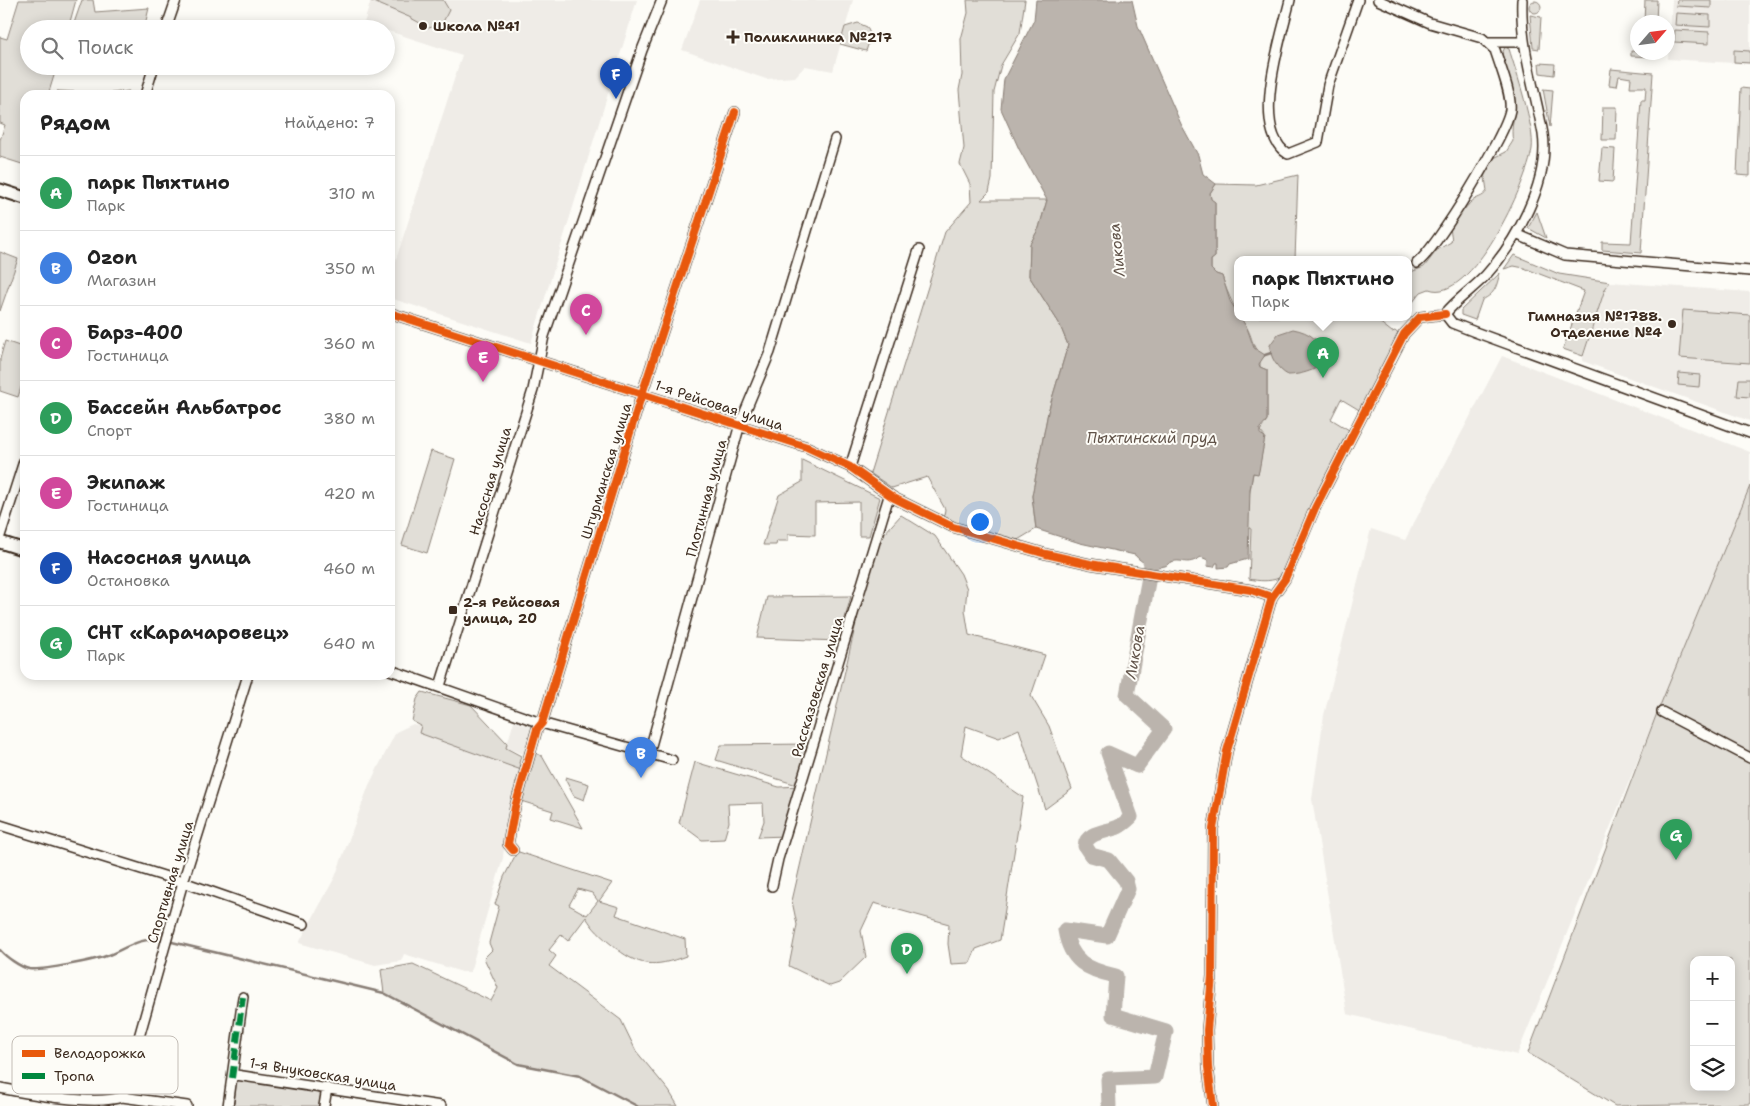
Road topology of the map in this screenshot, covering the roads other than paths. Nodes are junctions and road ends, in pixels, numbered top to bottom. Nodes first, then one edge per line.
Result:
1 (176, 0) edge
2 (662, 0) edge
3 (1290, 0) edge
4 (1358, 0) edge
5 (1378, 0) edge
6 (1522, 0) edge
7 (169, 20) edge
8 (1489, 42) junction
9 (1522, 42) junction
10 (151, 75) edge
11 (147, 90) edge
12 (735, 112) dead end
13 (836, 139) dead end
14 (0, 190) edge
15 (20, 196) edge
16 (1516, 234) junction
17 (919, 250) dead end
18 (1417, 263) dead end
19 (1750, 272) edge
20 (1445, 314) junction
21 (395, 315) edge
22 (538, 360) junction
23 (642, 394) junction
24 (740, 424) junction
25 (1750, 434) edge
26 (850, 467) junction
27 (20, 474) edge
28 (889, 496) junction
29 (0, 536) edge
30 (0, 542) edge
31 (20, 548) edge
32 (1272, 597) junction
33 (395, 672) edge
34 (246, 680) edge
35 (440, 686) junction
36 (1662, 712) dead end
37 (542, 723) junction
38 (649, 753) junction
39 (1750, 758) edge
40 (672, 760) dead end
41 (0, 825) edge
42 (514, 850) dead end
43 (183, 882) junction
44 (772, 886) dead end
45 (304, 924) dead end
46 (243, 997) dead end
47 (139, 1036) edge
48 (232, 1078) junction
49 (327, 1088) junction
50 (21, 1094) edge
51 (123, 1094) edge
52 (122, 1097) junction
53 (50, 1102) edge
54 (427, 1105) edge
55 (187, 1106) edge
56 (228, 1106) edge
57 (324, 1106) edge
58 (441, 1106) edge
59 (1213, 1106) edge

1 - 7 street
2 - 22 street, Насосная улица
3 - 4 street
5 - 8 street
6 - 9 street
8 - 9 street
8 - 18 street
9 - 16 street
10 - 11 street
12 - 23 street, Штурманская улица
13 - 24 street, Плотинная улица
14 - 15 street
16 - 19 street
16 - 20 street
17 - 26 street
20 - 25 street
20 - 32 street
21 - 22 street, 1-я Рейсовая улица
22 - 23 street, 1-я Рейсовая улица
22 - 35 street, Насосная улица
23 - 24 street, 1-я Рейсовая улица
23 - 37 street, Штурманская улица
24 - 26 street, 1-я Рейсовая улица
24 - 38 street, Плотинная улица
26 - 28 street, 1-я Рейсовая улица
27 - 29 street
28 - 32 street, 1-я Рейсовая улица
28 - 44 street, Рассказовская улица
30 - 31 street
32 - 59 street
33 - 35 street
34 - 43 street, Спортивная улица
35 - 37 street
36 - 39 street
37 - 38 street
37 - 42 street, Штурманская улица
38 - 40 street
41 - 43 street
43 - 45 street
43 - 47 street, Спортивная улица
46 - 48 street
48 - 49 street, 1-я Внуковская улица
48 - 56 street
49 - 54 street, 1-я Внуковская улица
49 - 57 street
50 - 53 street
51 - 52 street, Спортивная улица
52 - 53 street
52 - 55 street
54 - 58 street, 1-я Внуковская улица

